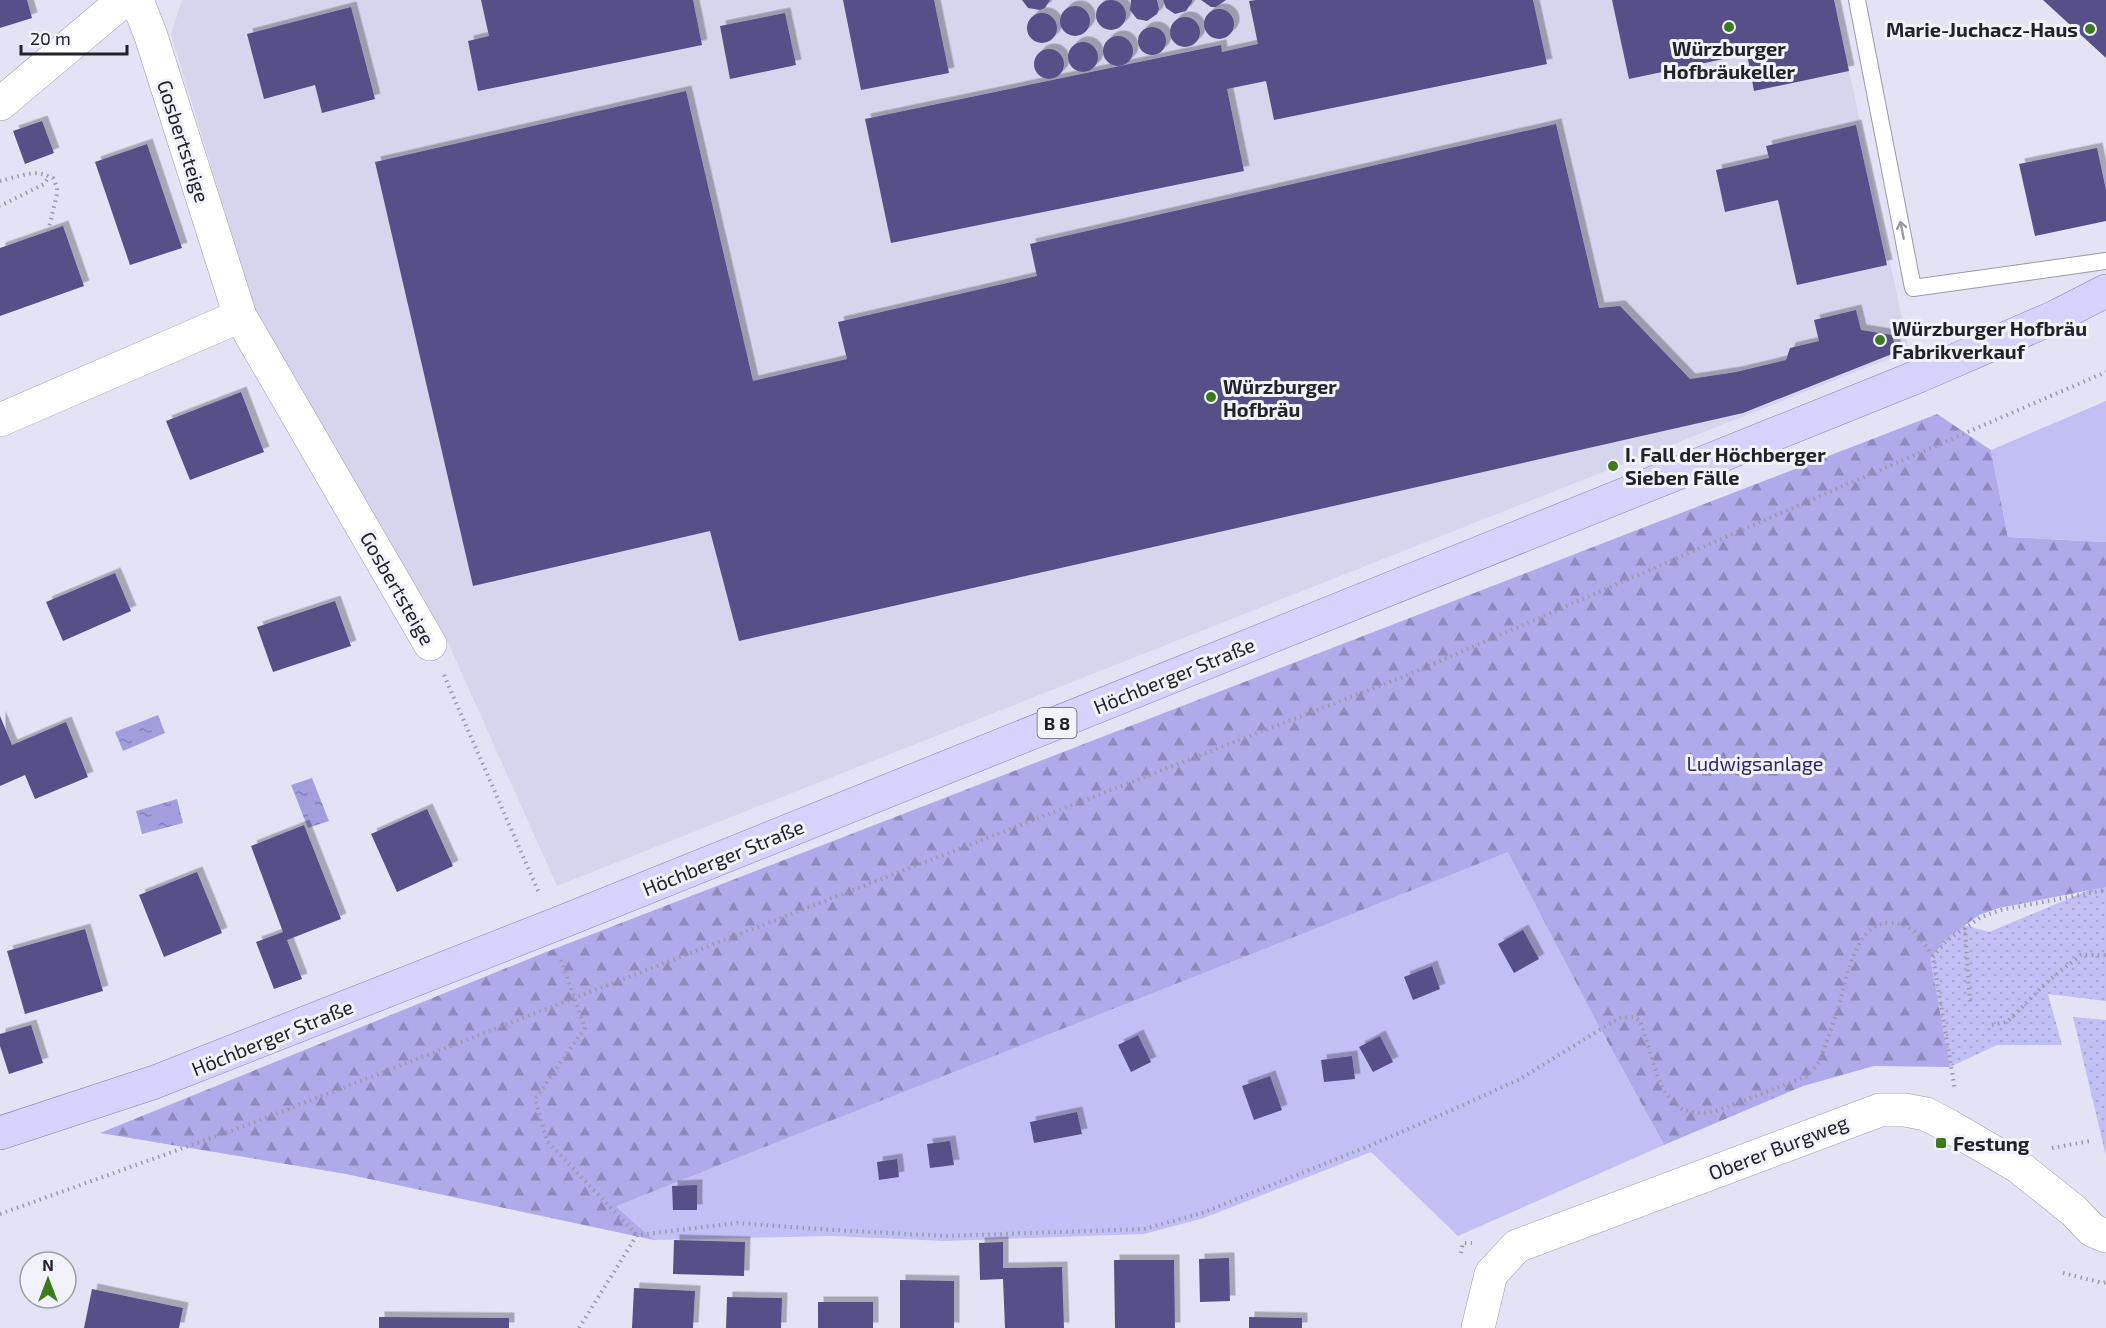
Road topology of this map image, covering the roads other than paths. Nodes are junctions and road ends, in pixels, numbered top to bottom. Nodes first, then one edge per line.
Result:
1 (124, 0) edge
2 (137, 0) edge
3 (1857, 0) edge
4 (0, 104) edge
5 (2106, 261) edge
6 (2106, 291) edge
7 (240, 316) junction
8 (0, 420) edge
9 (430, 644) road end
10 (0, 1133) edge
11 (2106, 1236) edge
12 (1478, 1328) edge

1 - 4 street
2 - 7 street, Gosbertsteige
5 -> 3 lane
6 - 10 main road, Höchberger Straße / B 8
7 - 8 street
7 - 9 street, Gosbertsteige
11 - 12 street, Oberer Burgweg

